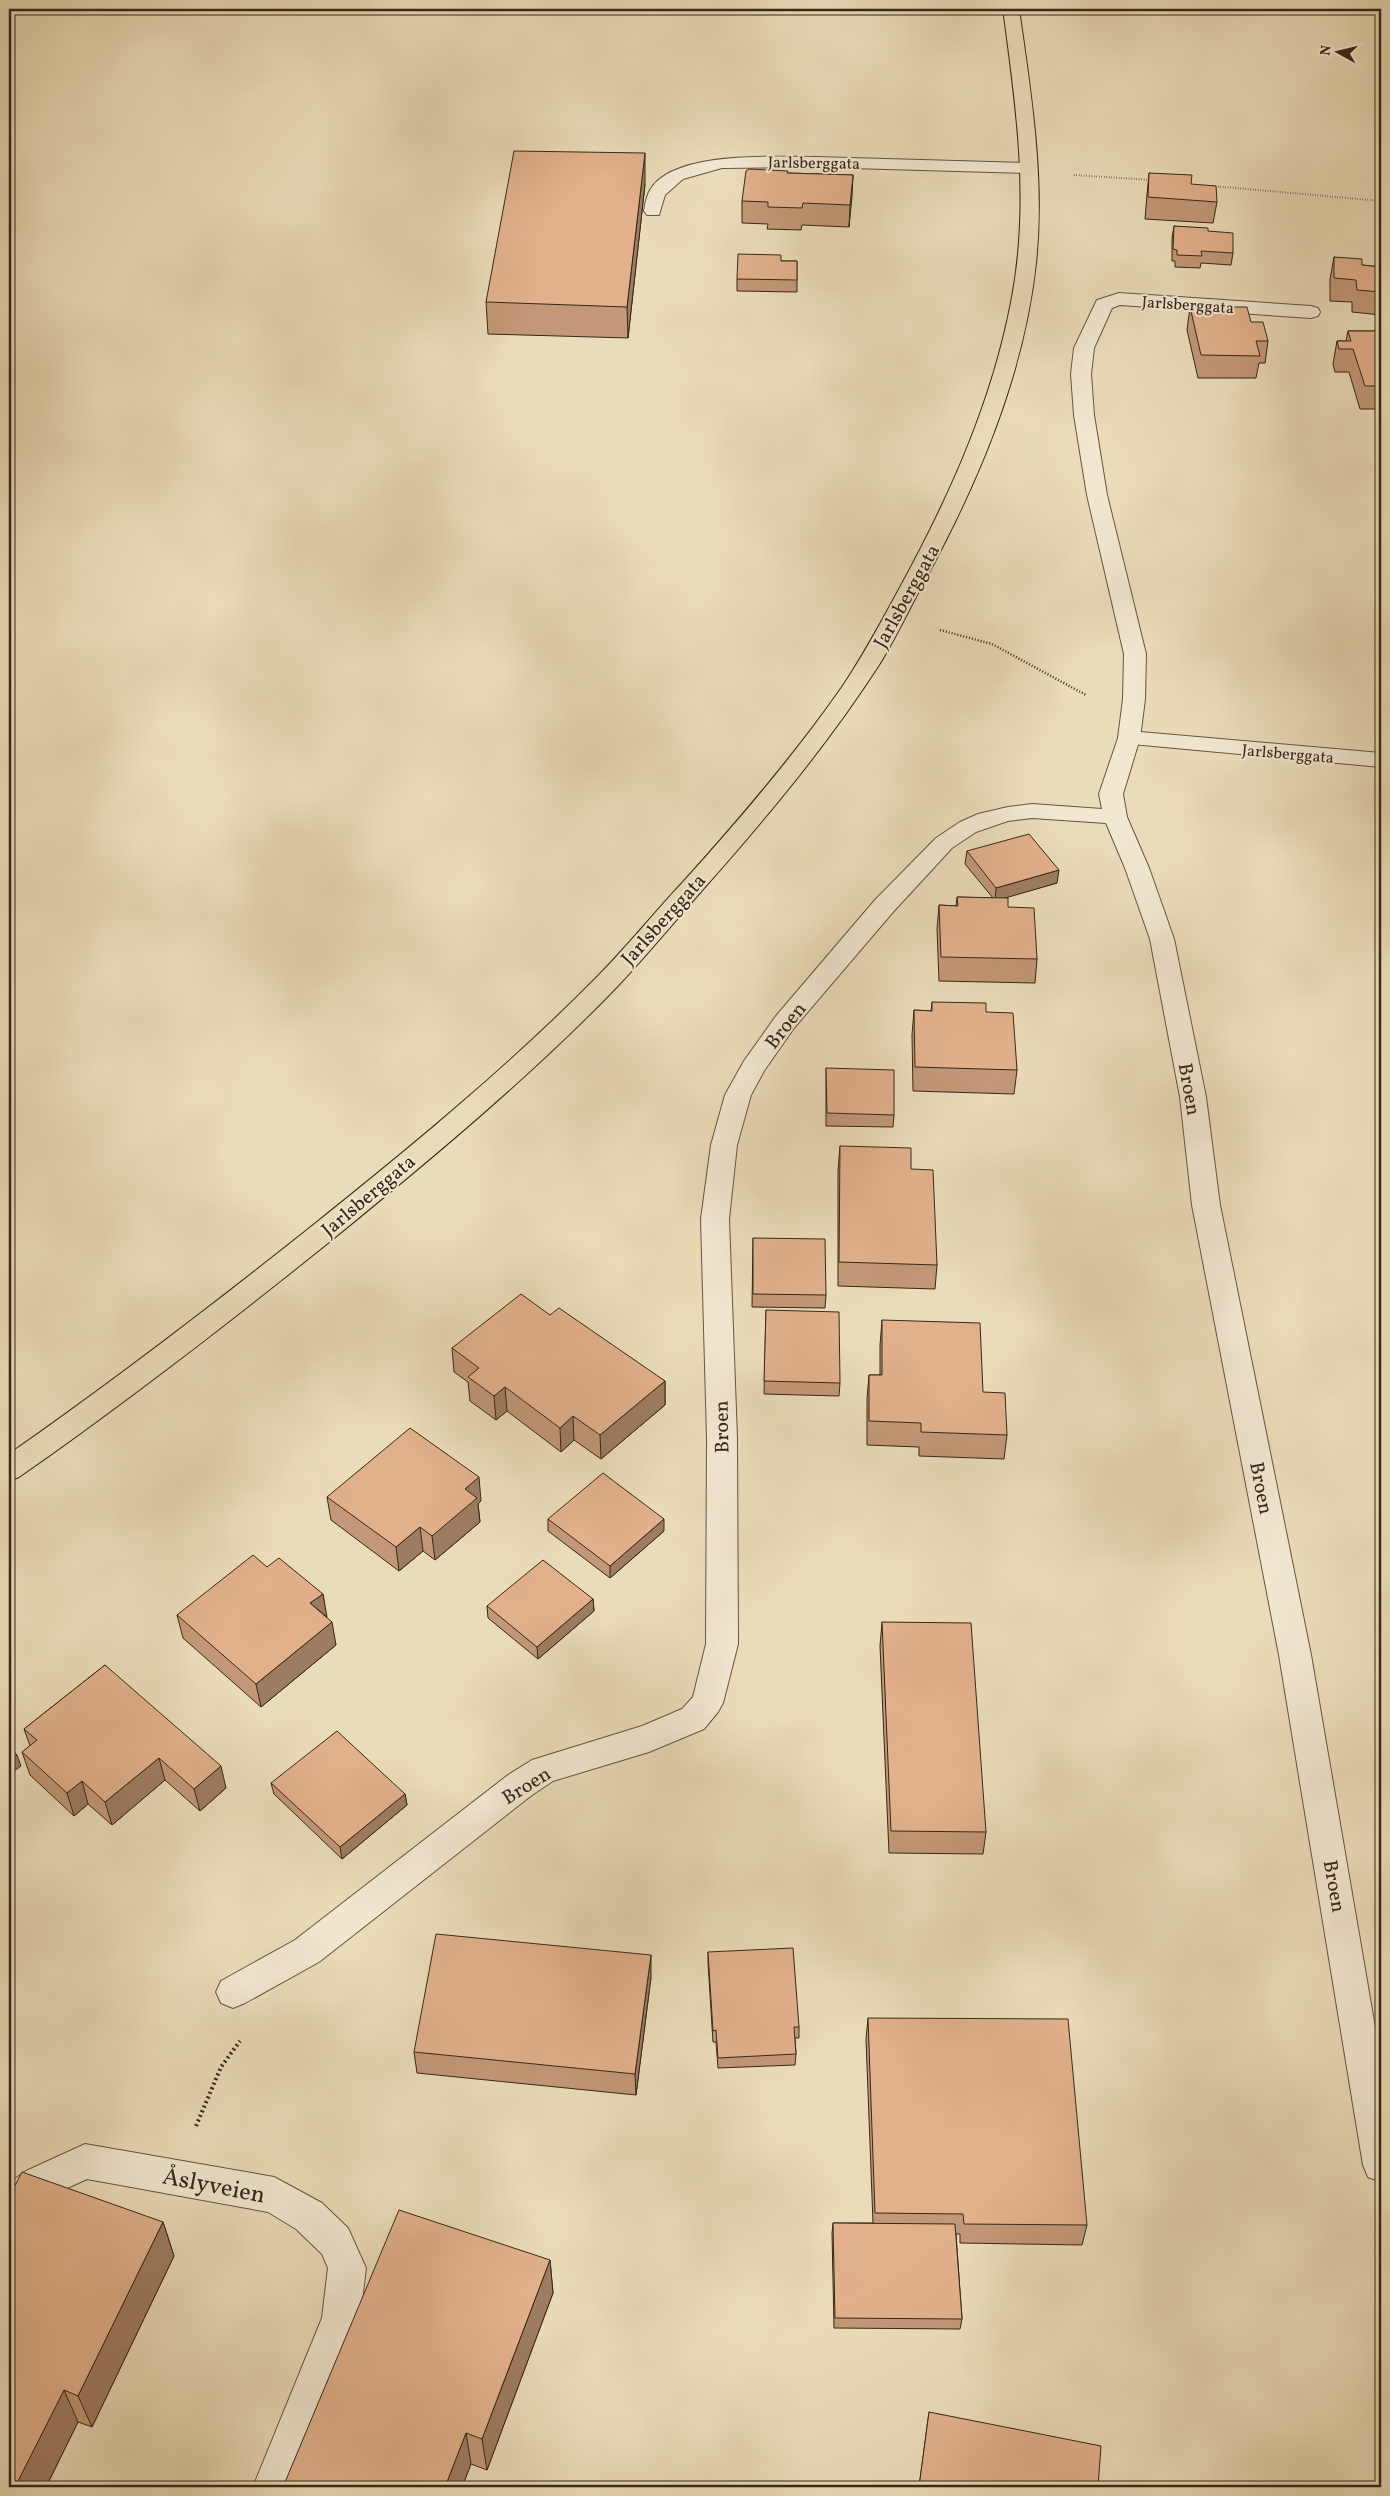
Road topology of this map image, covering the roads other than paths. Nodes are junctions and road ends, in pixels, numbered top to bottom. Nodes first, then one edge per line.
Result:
1 (1011, 9) edge
2 (1028, 171) junction
3 (653, 211) dead end
4 (1311, 312) dead end
5 (1131, 728) junction
6 (1381, 760) edge
7 (1115, 817) junction
8 (9, 1469) edge
9 (233, 1992) dead end
10 (1381, 2165) edge
11 (9, 2204) edge
12 (273, 2487) edge

1 - 2 main road, Jarlsberggata
2 - 3 street, Jarlsberggata
2 - 8 main road, Jarlsberggata
4 - 5 street, Jarlsberggata
5 - 6 street, Jarlsberggata
5 - 7 street, Broen
7 - 9 street, Broen
7 - 10 street, Broen
11 - 12 street, Åslyveien

